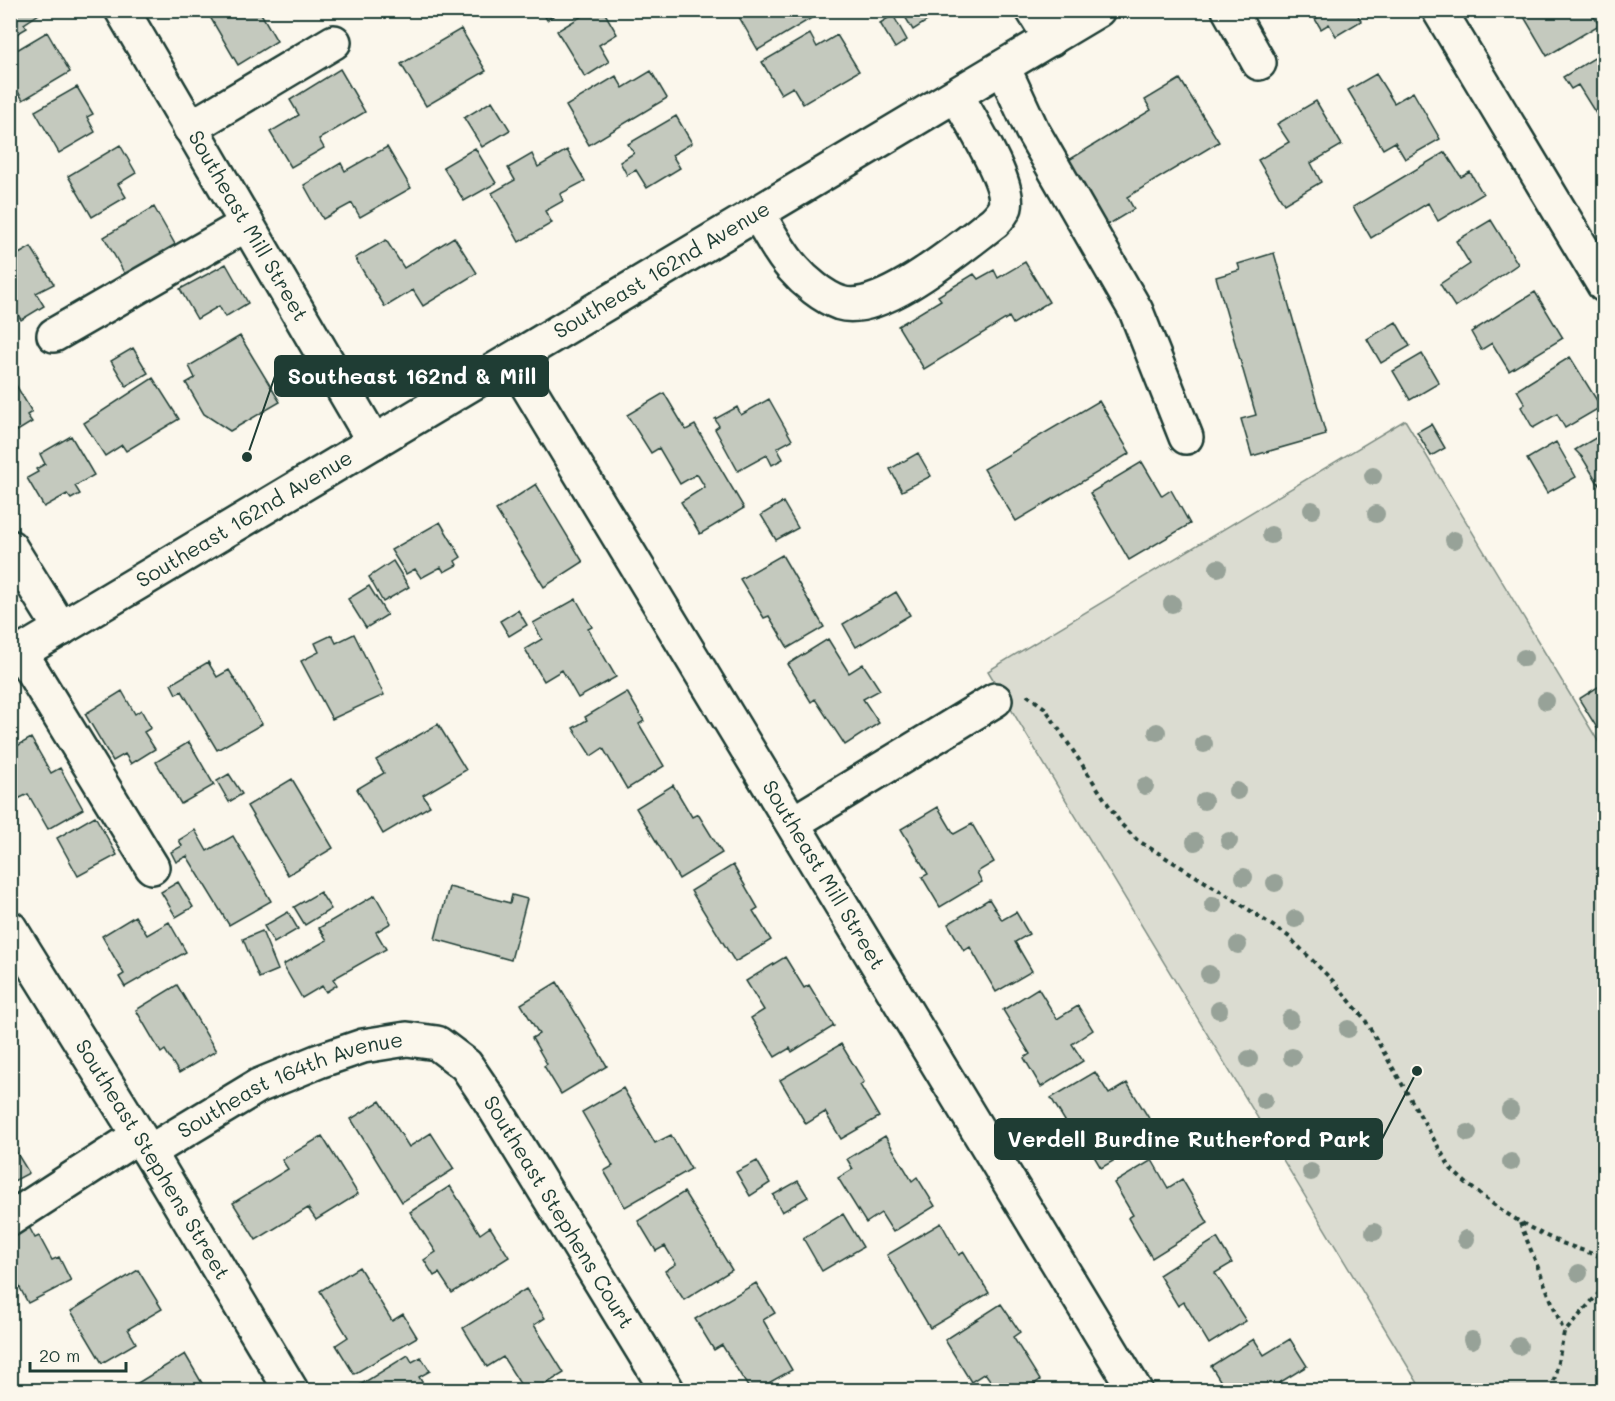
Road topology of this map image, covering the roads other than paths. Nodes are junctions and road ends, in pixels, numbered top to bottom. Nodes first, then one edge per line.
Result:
1 (122, 10) edge
2 (1033, 10) edge
3 (1098, 10) edge
4 (1229, 10) edge
5 (1439, 10) edge
6 (1051, 39) junction
7 (334, 42) dead end
8 (1259, 63) dead end
9 (1003, 67) junction
10 (957, 96) junction
11 (190, 128) junction
12 (758, 214) junction
13 (247, 224) junction
14 (1605, 285) edge
15 (54, 335) dead end
16 (512, 360) junction
17 (1186, 437) dead end
18 (374, 442) junction
19 (10, 547) edge
20 (61, 630) junction
21 (16, 656) edge
22 (994, 700) road end
23 (793, 824) junction
24 (152, 867) dead end
25 (10, 928) edge
26 (437, 1043) joint
27 (143, 1144) junction
28 (10, 1219) edge
29 (284, 1388) edge
30 (667, 1390) edge
31 (1135, 1390) edge

1 - 11 street, Southeast Mill Street
2 - 6 street
3 - 6 street, Southeast 162nd Avenue
4 - 8 street
5 - 14 street
6 - 9 street, Southeast 162nd Avenue
7 - 11 street
9 - 10 street, Southeast 162nd Avenue
9 - 17 street
10 - 12 street, Southeast 162nd Avenue
10 - 12 street
11 - 13 street, Southeast Mill Street
12 - 16 street, Southeast 162nd Avenue
13 - 15 street
13 - 18 street, Southeast Mill Street
16 - 18 street, Southeast 162nd Avenue
16 - 23 street, Southeast Mill Street
18 - 20 street, Southeast 162nd Avenue
19 - 20 street
20 - 21 street, Southeast 162nd Avenue
21 - 24 street
22 - 23 street
23 - 31 street, Southeast Mill Street
25 - 27 street, Southeast Stephens Street
26 - 27 street, Southeast 164th Avenue
26 - 30 street, Southeast Stephens Court
27 - 28 street, Southeast 164th Avenue
27 - 29 street, Southeast Stephens Street

